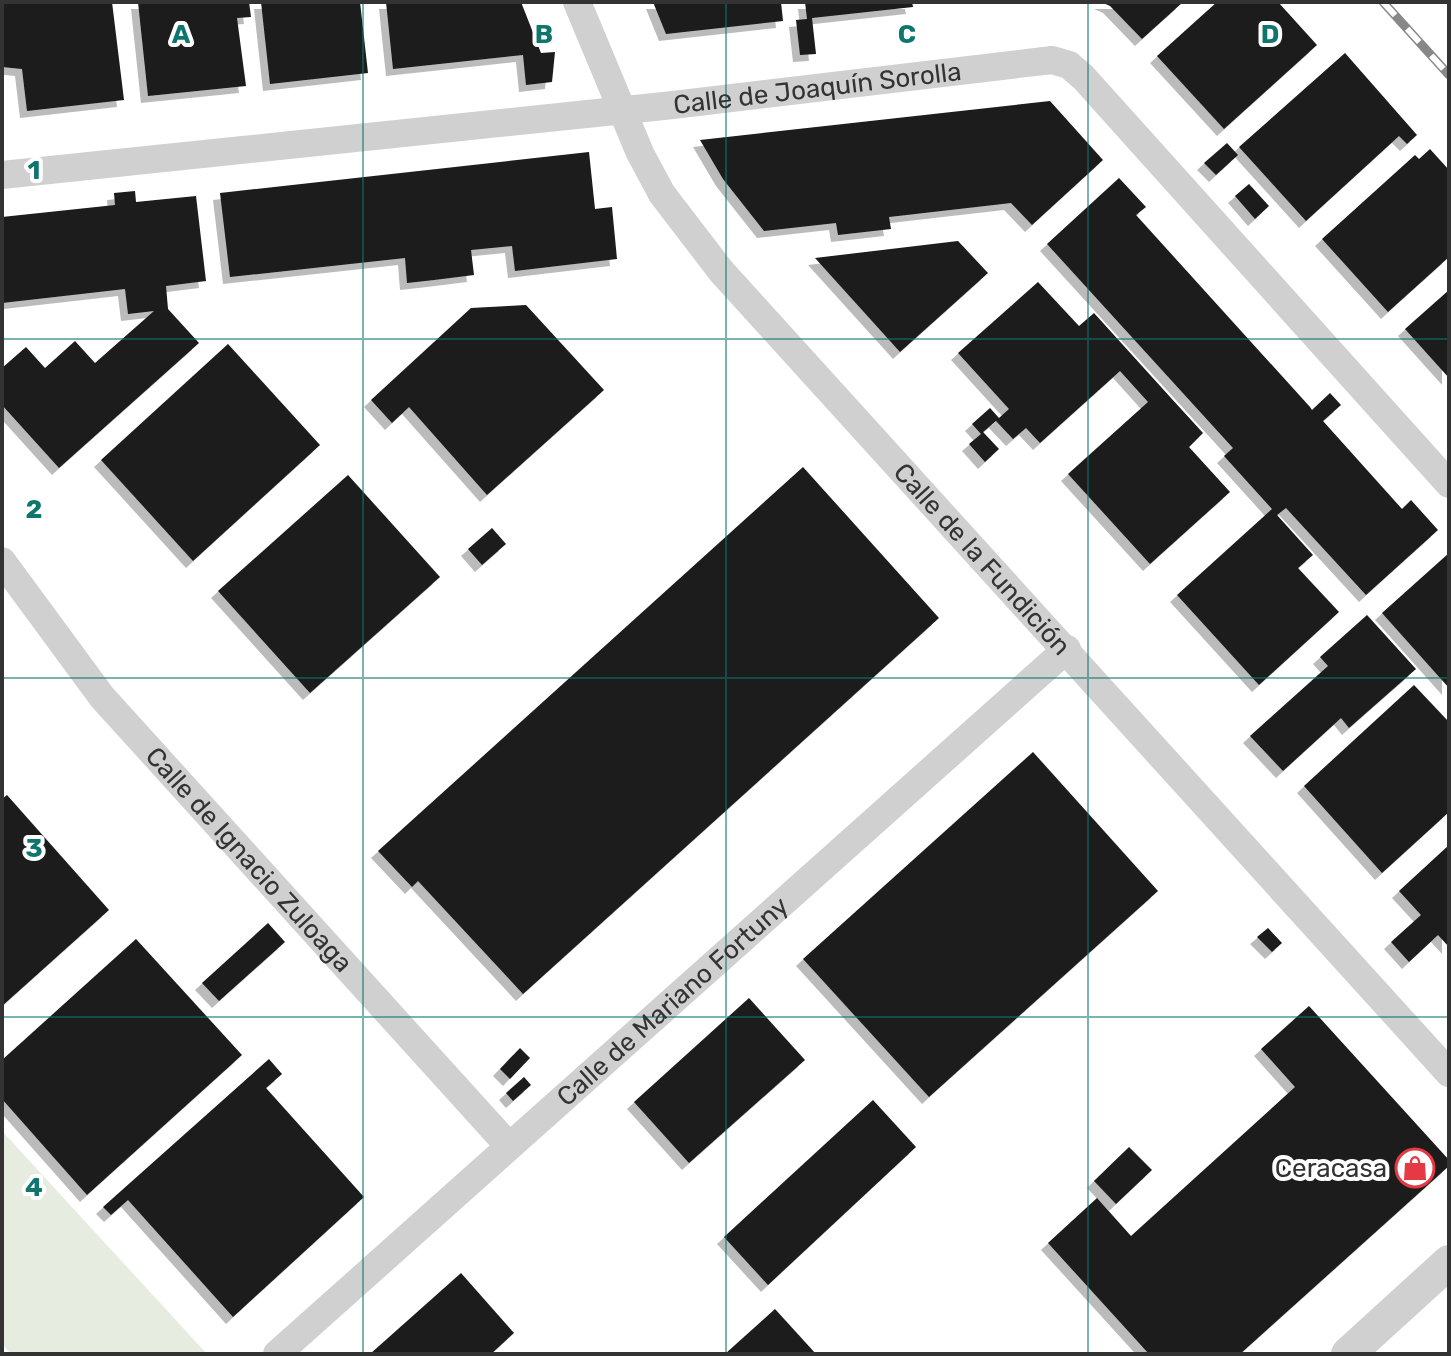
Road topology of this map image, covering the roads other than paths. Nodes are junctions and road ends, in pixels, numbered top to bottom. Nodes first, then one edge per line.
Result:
1 (577, 2) edge
2 (621, 111) junction
3 (2, 175) edge
4 (1449, 484) edge
5 (2, 561) edge
6 (1067, 649) junction
7 (1449, 1073) edge
8 (509, 1146) junction
9 (1449, 1262) edge
10 (277, 1354) edge
11 (1348, 1354) edge

1 - 2 street, Calle de la Fundición
2 - 3 street, Calle de Joaquín Sorolla
2 - 4 street, Calle de Joaquín Sorolla
2 - 6 street, Calle de la Fundición
5 - 8 street, Calle de Ignacio Zuloaga
6 - 7 street, Calle de la Fundición
6 - 8 street, Calle de Mariano Fortuny
8 - 10 street, Calle de Mariano Fortuny
9 - 11 street

